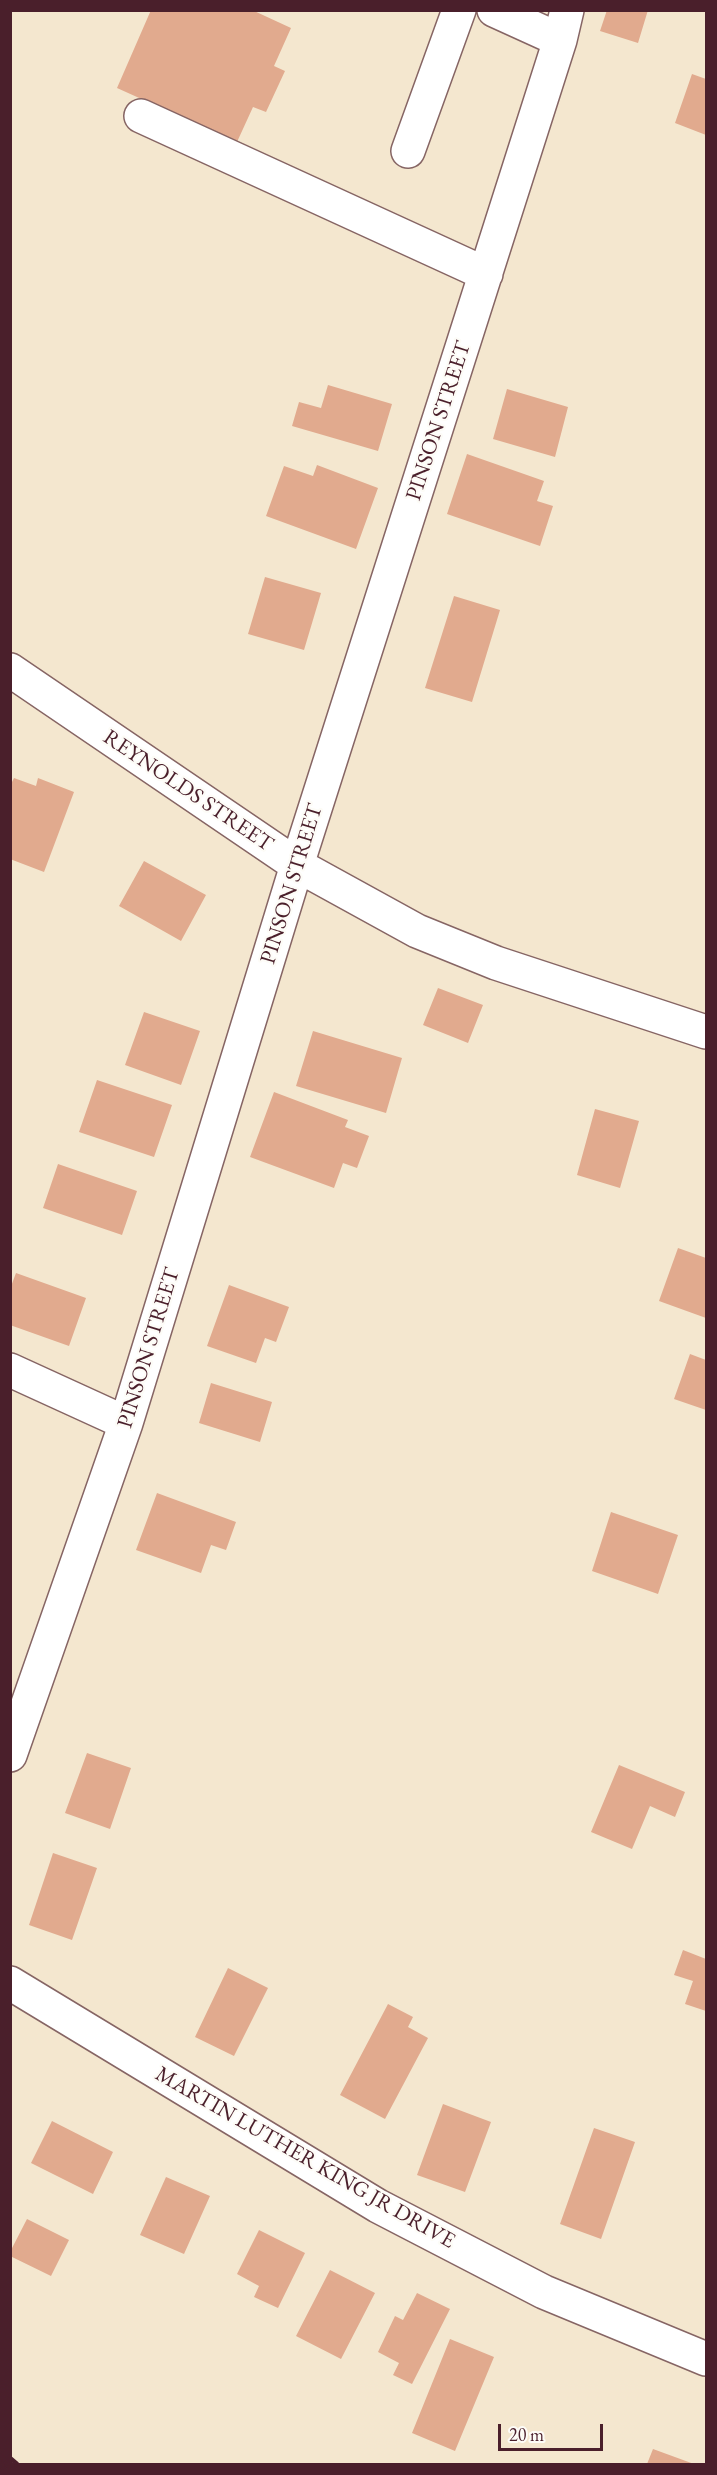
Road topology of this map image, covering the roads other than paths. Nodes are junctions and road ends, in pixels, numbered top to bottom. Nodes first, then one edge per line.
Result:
1 (459, 10) edge
2 (494, 10) edge
3 (564, 25) edge
4 (141, 116) dead end
5 (408, 151) dead end
6 (486, 274) junction
7 (10, 670) edge
8 (297, 865) junction
9 (706, 1032) edge
10 (10, 1370) edge
11 (126, 1423) junction
12 (10, 1755) edge
13 (10, 1983) edge
14 (706, 2359) edge

1 - 5 street
2 - 3 street
3 - 6 street, PINSON STREET
4 - 6 street
6 - 8 street, PINSON STREET
7 - 8 street, REYNOLDS STREET
8 - 9 street, REYNOLDS STREET
8 - 11 street, PINSON STREET
10 - 11 street
11 - 12 street, PINSON STREET
13 - 14 street, MARTIN LUTHER KING JR DRIVE

